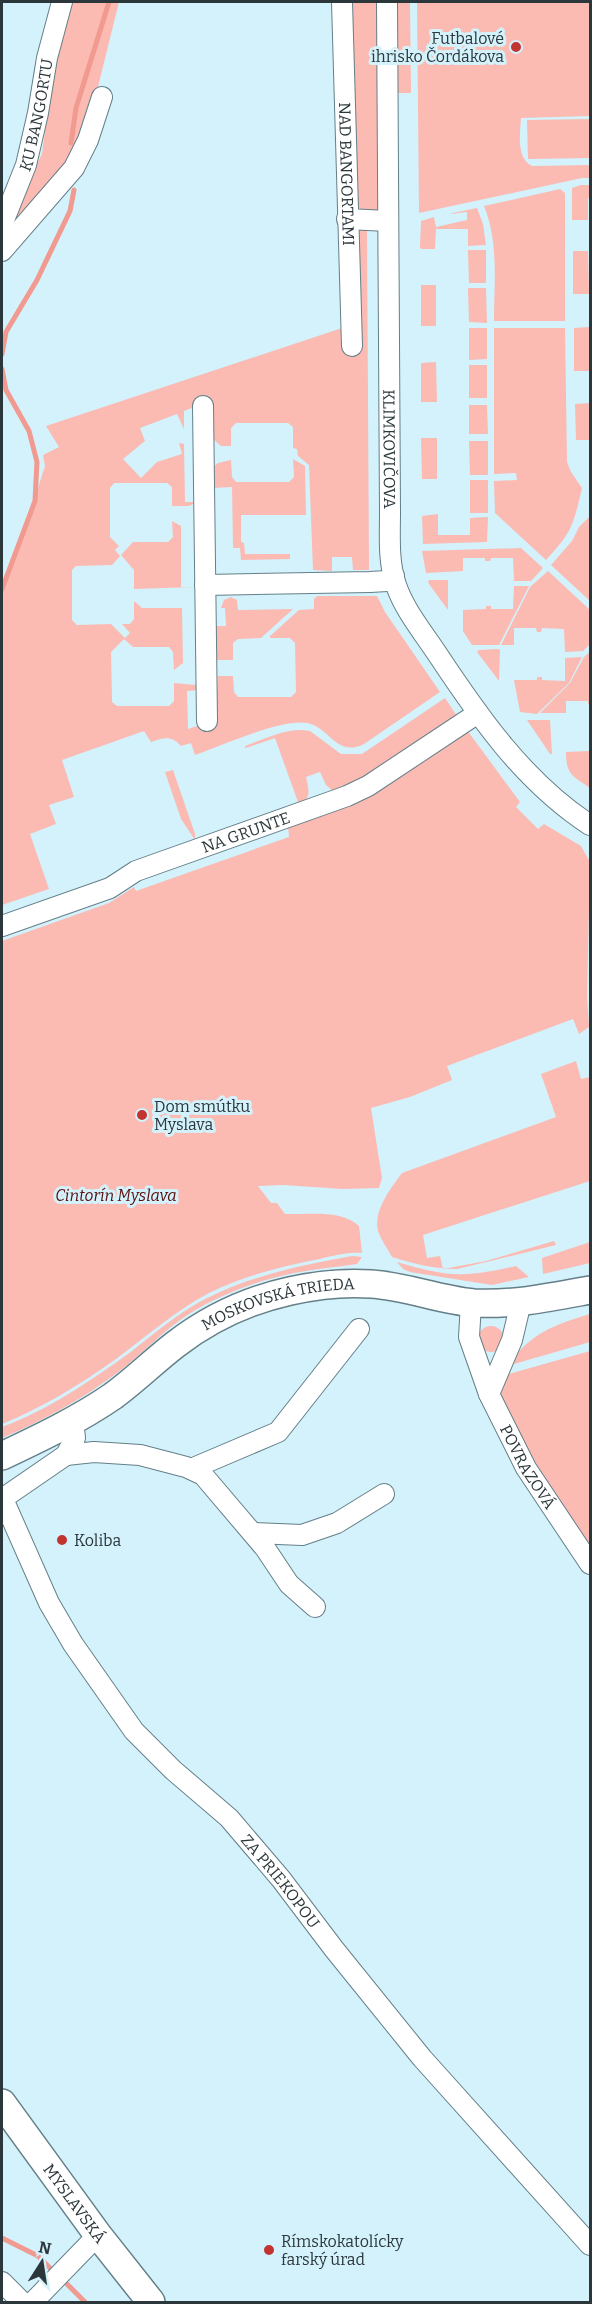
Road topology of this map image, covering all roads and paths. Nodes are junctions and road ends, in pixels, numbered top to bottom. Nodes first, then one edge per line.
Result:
1 (62, 2) edge
2 (342, 2) edge
3 (387, 2) edge
4 (102, 97) dead end
5 (347, 219) junction
6 (388, 221) junction
7 (2, 225) edge
8 (2, 250) edge
9 (352, 346) dead end
10 (202, 406) dead end
11 (394, 576) junction
12 (206, 585) junction
13 (478, 712) junction
14 (207, 721) dead end
15 (591, 825) edge
16 (2, 926) edge
17 (591, 1290) edge
18 (471, 1302) junction
19 (521, 1302) junction
20 (359, 1329) dead end
21 (489, 1394) junction
22 (73, 1420) junction
23 (66, 1455) junction
24 (2, 1456) edge
25 (191, 1469) junction
26 (384, 1494) dead end
27 (2, 1499) edge
28 (253, 1533) junction
29 (591, 1564) edge
30 (315, 1607) dead end
31 (2, 2103) edge
32 (98, 2235) junction
33 (591, 2245) edge
34 (2, 2282) edge
35 (39, 2296) edge
36 (22, 2302) edge
37 (151, 2302) edge

1 - 7 street, KU BANGORTU
2 - 5 street, NAD BANGORTAMI
3 - 6 street, KLIMKOVIČOVA
4 - 8 street
5 - 6 street
5 - 9 street, NAD BANGORTAMI
6 - 11 street, KLIMKOVIČOVA
10 - 12 street
11 - 12 street
11 - 13 street, KLIMKOVIČOVA
12 - 14 street
13 - 15 street, KLIMKOVIČOVA
13 - 16 street, NA GRUNTE
17 - 19 street, MOSKOVSKÁ TRIEDA
18 - 19 street, MOSKOVSKÁ TRIEDA
18 - 21 street, POVRAZOVÁ
18 - 22 street, MOSKOVSKÁ TRIEDA
19 - 21 street
20 - 25 street
21 - 29 street, POVRAZOVÁ
22 - 23 street
22 - 24 street, MOSKOVSKÁ TRIEDA
23 - 25 street
23 - 27 street
25 - 28 street
26 - 28 street
27 - 33 street, ZA PRIEKOPOU
28 - 30 street
31 - 32 street, MYSLAVSKÁ
32 - 35 street
32 - 37 street, MYSLAVSKÁ
34 - 36 street

